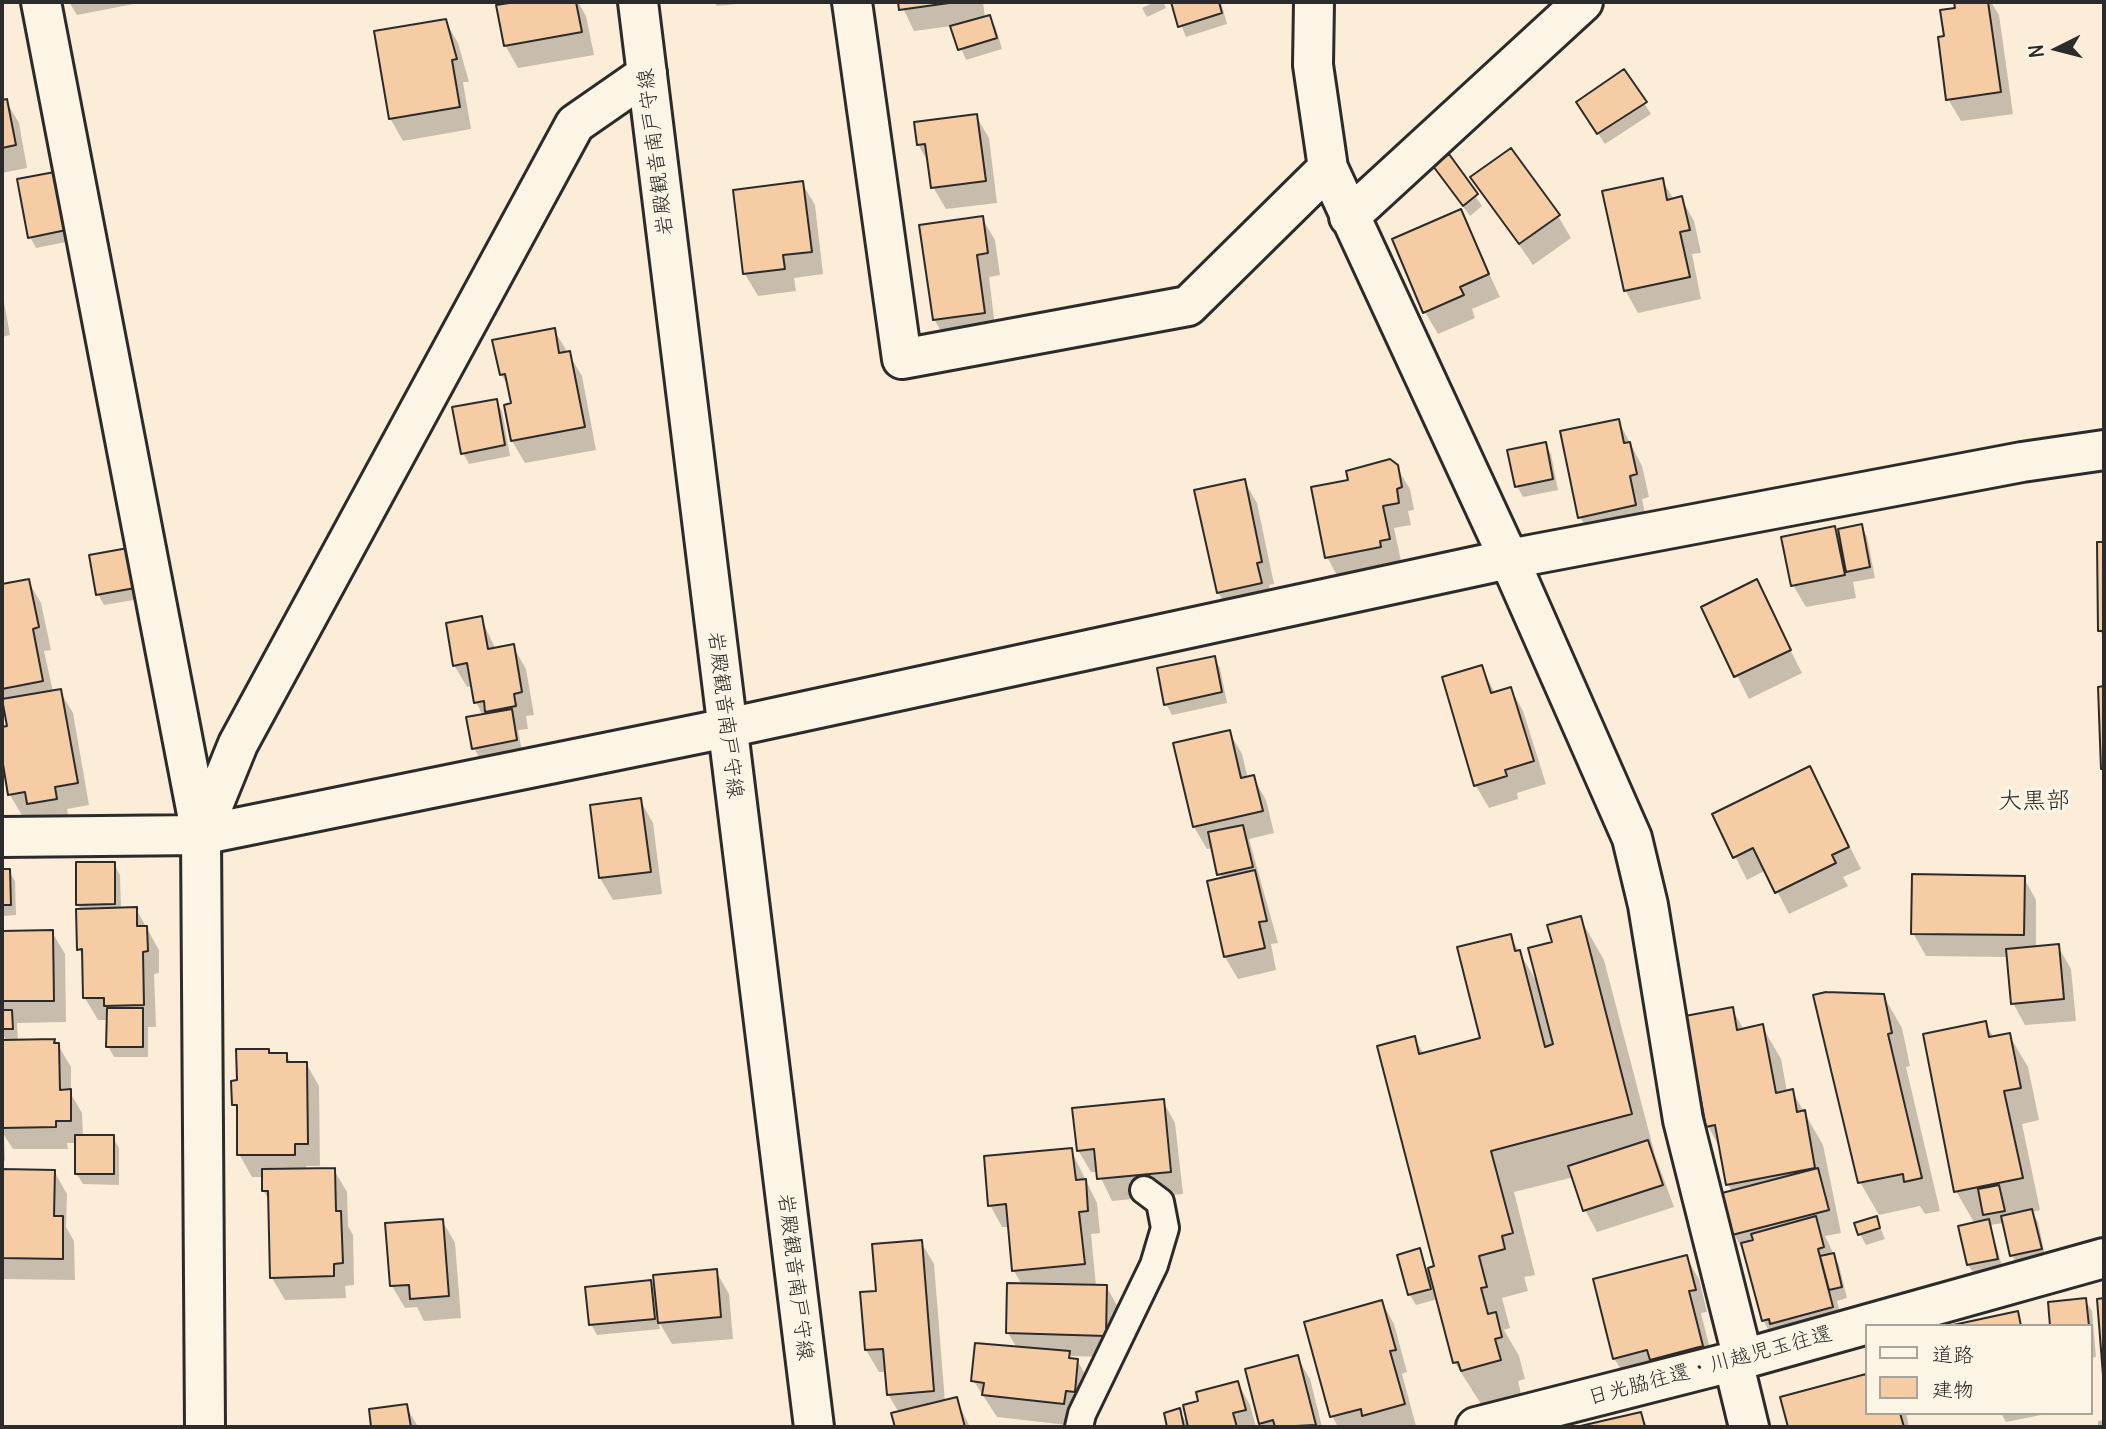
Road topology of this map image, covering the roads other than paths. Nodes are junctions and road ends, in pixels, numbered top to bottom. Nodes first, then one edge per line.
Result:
1 (41, 2) edge
2 (638, 2) edge
3 (852, 2) edge
4 (1314, 2) edge
5 (1583, 2) edge
6 (647, 74) junction
7 (1328, 168) junction
8 (1349, 217) junction
9 (2104, 450) edge
10 (1509, 559) junction
11 (727, 728) junction
12 (201, 835) junction
13 (2, 838) edge
14 (1144, 1190) dead end
15 (2104, 1258) edge
16 (1867, 1324) edge
17 (1864, 1325) edge
18 (1738, 1360) junction
19 (205, 1427) edge
20 (814, 1427) edge
21 (1079, 1427) edge
22 (1476, 1427) edge
23 (1749, 1427) edge

1 - 12 street
2 - 6 street, 岩殿観音南戸守線
3 - 7 street
4 - 7 street
5 - 8 street
6 - 11 street, 岩殿観音南戸守線
6 - 12 street
7 - 8 street
8 - 10 street
9 - 10 street
10 - 11 street
10 - 18 street
11 - 12 street
11 - 20 street, 岩殿観音南戸守線
12 - 13 street
12 - 19 street
14 - 21 lane
15 - 16 street, 日光脇往還・川越児玉往還
17 - 18 street, 日光脇往還・川越児玉往還
18 - 22 street, 日光脇往還・川越児玉往還
18 - 23 street

